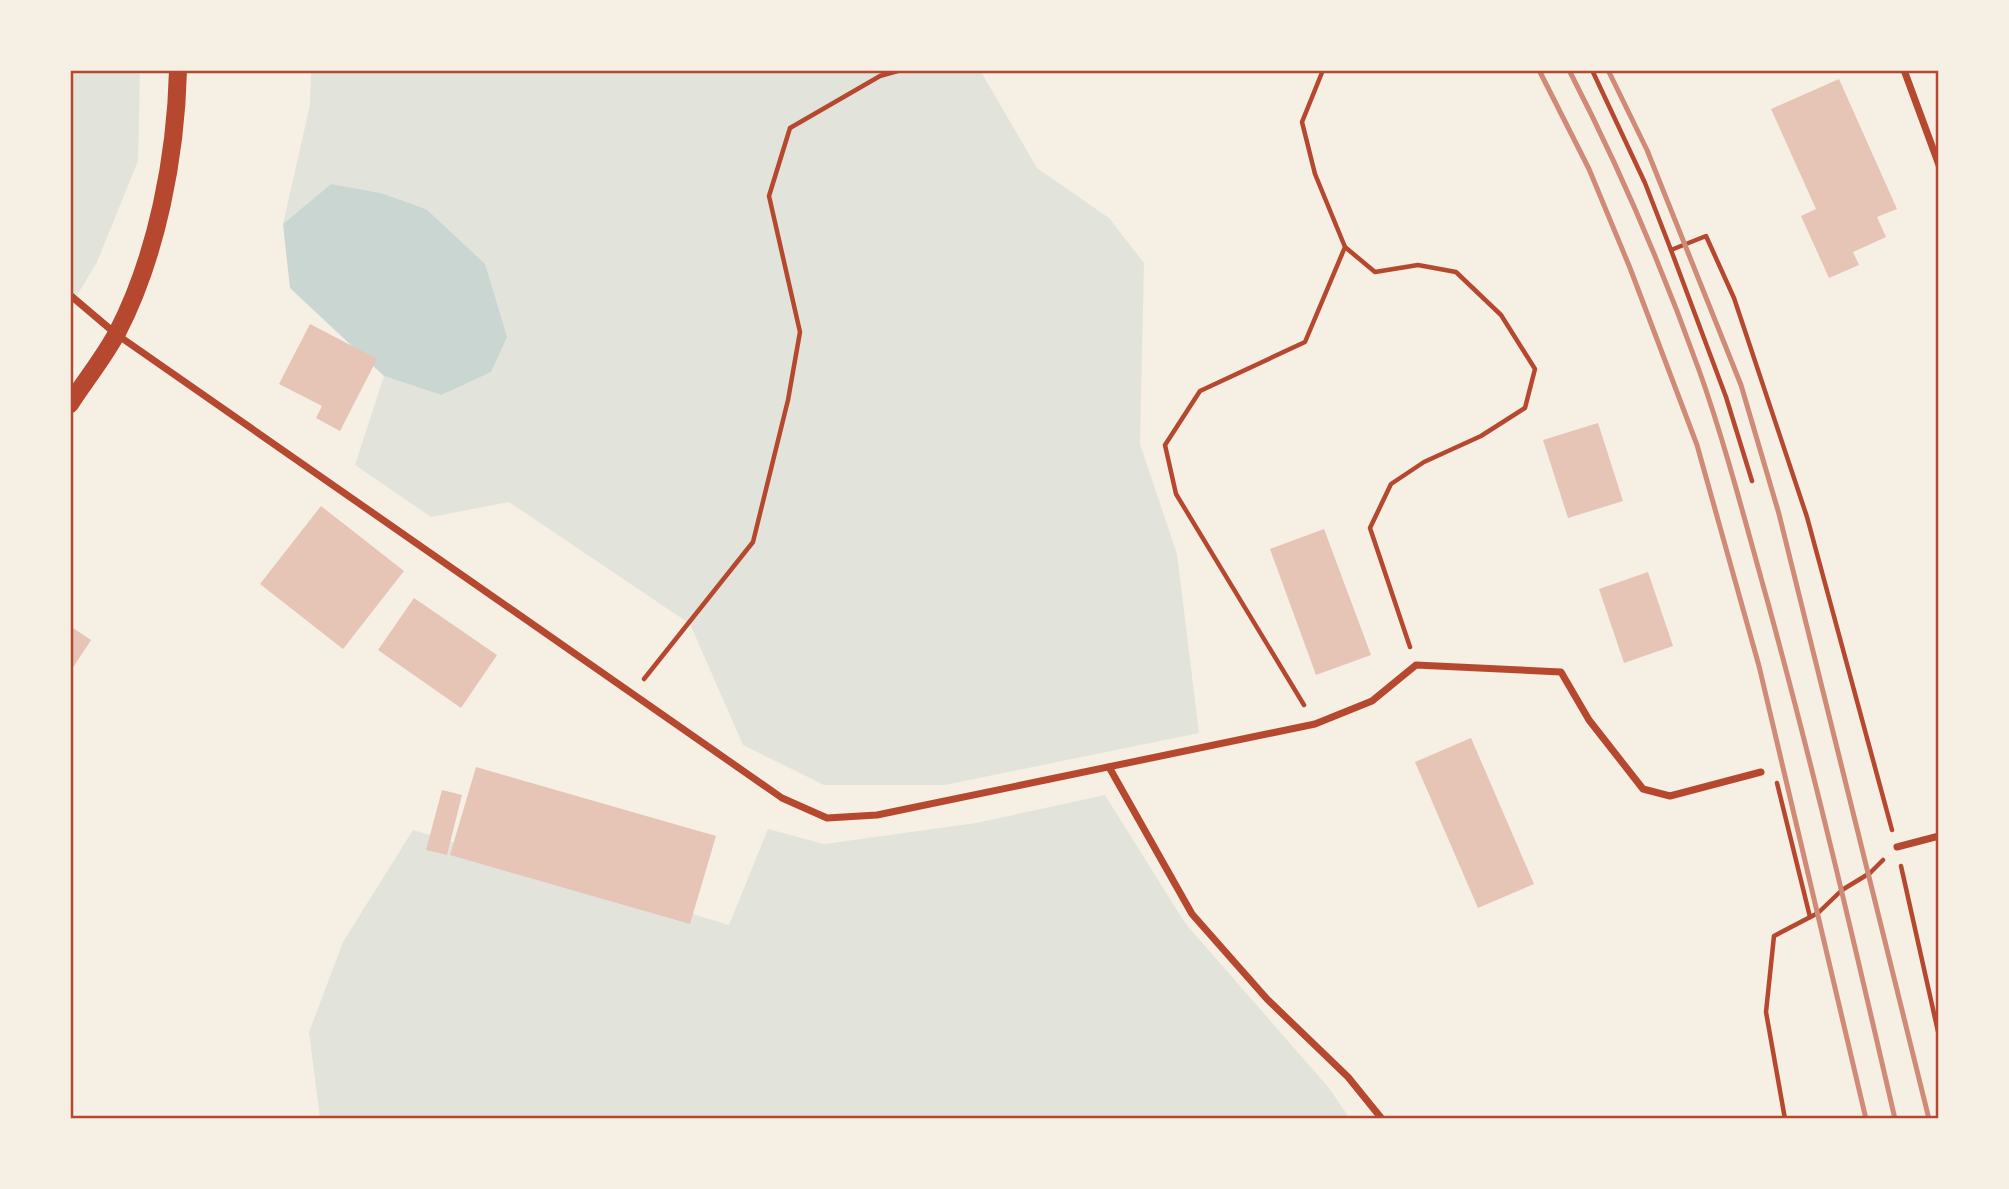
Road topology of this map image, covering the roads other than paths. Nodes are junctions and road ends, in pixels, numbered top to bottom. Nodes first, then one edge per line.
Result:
1 (178, 70) edge
2 (1904, 70) edge
3 (1939, 165) edge
4 (70, 295) edge
5 (116, 334) junction
6 (70, 404) edge
7 (1109, 767) junction
8 (1761, 772) road end
9 (1939, 836) edge
10 (1897, 847) road end
11 (1382, 1119) edge

1 - 5 main road
2 - 3 street
4 - 5 street
5 - 6 main road
5 - 7 street
7 - 8 street
7 - 11 street
9 - 10 street

